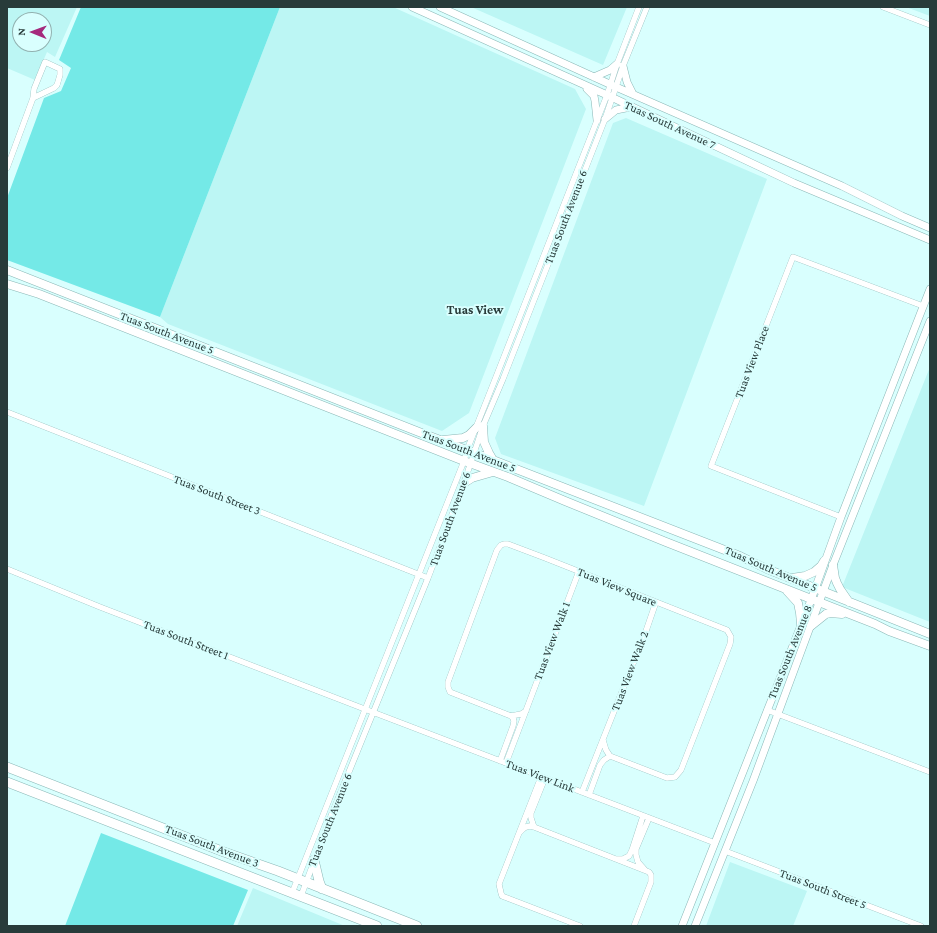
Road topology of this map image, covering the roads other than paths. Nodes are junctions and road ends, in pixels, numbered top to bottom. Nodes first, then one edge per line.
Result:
1 (412, 7) edge
2 (440, 7) edge
3 (639, 7) edge
4 (647, 7) edge
5 (883, 7) edge
6 (930, 25) edge
7 (620, 65) junction
8 (594, 77) junction
9 (585, 86) junction
10 (613, 86) junction
11 (633, 94) junction
12 (610, 97) junction
13 (33, 98) junction
14 (631, 107) junction
15 (605, 119) junction
16 (597, 120) junction
17 (7, 168) edge
18 (929, 228) edge
19 (926, 239) edge
20 (930, 244) edge
21 (7, 270) edge
22 (7, 284) edge
23 (930, 288) edge
24 (923, 306) junction
25 (930, 321) edge
26 (7, 412) edge
27 (480, 427) junction
28 (441, 440) junction
29 (471, 451) junction
30 (493, 460) junction
31 (467, 462) junction
32 (493, 472) junction
33 (464, 483) junction
34 (841, 517) junction
35 (824, 561) junction
36 (833, 565) junction
37 (7, 569) edge
38 (579, 571) junction
39 (420, 574) junction
40 (428, 578) junction
41 (791, 578) junction
42 (815, 588) junction
43 (785, 589) junction
44 (824, 592) junction
45 (811, 600) junction
46 (656, 602) junction
47 (849, 602) junction
48 (820, 603) junction
49 (850, 615) junction
50 (801, 624) junction
51 (811, 626) junction
52 (930, 634) edge
53 (930, 646) edge
54 (365, 709) junction
55 (767, 710) junction
56 (526, 711) junction
57 (373, 712) junction
58 (778, 714) junction
59 (511, 716) junction
60 (603, 740) junction
61 (610, 756) junction
62 (500, 761) junction
63 (506, 763) junction
64 (7, 767) edge
65 (930, 772) edge
66 (543, 777) junction
67 (7, 782) edge
68 (21, 787) junction
69 (7, 788) edge
70 (582, 792) junction
71 (589, 795) junction
72 (646, 817) junction
73 (534, 827) junction
74 (519, 832) junction
75 (715, 843) junction
76 (725, 851) junction
77 (615, 859) junction
78 (314, 860) junction
79 (646, 871) junction
80 (301, 881) junction
81 (322, 889) junction
82 (296, 894) junction
83 (377, 926) edge
84 (417, 926) edge
85 (580, 926) edge
86 (634, 926) edge
87 (682, 926) edge
88 (695, 926) edge
89 (921, 926) edge

1 - 9 street, Tuas South Avenue 7
2 - 8 street, Tuas South Avenue 7
3 - 7 street, Tuas South Avenue 6
4 - 7 street, Tuas South Avenue 6
5 - 6 street
7 - 8 street
7 - 10 street, Tuas South Avenue 6
7 - 11 street
8 - 10 street, Tuas South Avenue 7
9 - 12 street, Tuas South Avenue 7
9 - 16 street
10 - 11 street, Tuas South Avenue 7
10 - 12 street, Tuas South Avenue 6
11 - 18 street, Tuas South Avenue 7
12 - 14 street, Tuas South Avenue 7
12 - 15 street, Tuas South Avenue 6
12 - 16 street, Tuas South Avenue 6
13 - 13 street
13 - 17 street
14 - 15 street
14 - 19 street, Tuas South Avenue 7
15 - 27 street, Tuas South Avenue 6
16 - 27 street, Tuas South Avenue 6
19 - 20 street, Tuas South Avenue 7
21 - 28 main road, Tuas South Avenue 5
22 - 31 main road, Tuas South Avenue 5
23 - 24 street, Tuas South Avenue 8
24 - 34 street, Tuas South Avenue 8
24 - 34 street, Tuas View Place
25 - 36 street, Tuas South Avenue 8
26 - 39 street, Tuas South Street 3
27 - 28 main road
27 - 29 street, Tuas South Avenue 6
27 - 30 main road
28 - 29 main road, Tuas South Avenue 5
29 - 30 main road, Tuas South Avenue 5
29 - 31 street, Tuas South Avenue 6
30 - 41 main road, Tuas South Avenue 5
31 - 32 main road, Tuas South Avenue 5
31 - 33 street, Tuas South Avenue 6
31 - 39 street, Tuas South Avenue 6
32 - 33 main road
32 - 43 main road, Tuas South Avenue 5
33 - 40 street, Tuas South Avenue 6
34 - 35 street, Tuas South Avenue 8
35 - 41 main road
35 - 42 street, Tuas South Avenue 8
36 - 44 street, Tuas South Avenue 8
36 - 47 main road
37 - 54 street, Tuas South Street 1
38 - 46 street, Tuas View Square
38 - 56 street, Tuas View Walk 1
38 - 59 street, Tuas View Square
39 - 40 street, Tuas South Street 3
39 - 54 street, Tuas South Avenue 6
40 - 57 street, Tuas South Avenue 6
41 - 42 main road, Tuas South Avenue 5
42 - 44 main road, Tuas South Avenue 5
42 - 45 street, Tuas South Avenue 8
43 - 45 main road, Tuas South Avenue 5
43 - 50 main road
44 - 47 main road, Tuas South Avenue 5
44 - 48 street, Tuas South Avenue 8
45 - 48 main road, Tuas South Avenue 5
45 - 50 street, Tuas South Avenue 8
46 - 60 street, Tuas View Walk 2
46 - 61 street, Tuas View Square
47 - 52 main road, Tuas South Avenue 5
48 - 49 main road, Tuas South Avenue 5
48 - 51 street, Tuas South Avenue 8
49 - 51 main road
49 - 53 main road, Tuas South Avenue 5
50 - 55 street, Tuas South Avenue 8
51 - 58 street, Tuas South Avenue 8
54 - 57 street, Tuas View Link
54 - 80 street, Tuas South Avenue 6
55 - 58 street
55 - 75 street, Tuas South Avenue 8
56 - 59 street
56 - 63 street, Tuas View Walk 1
57 - 62 street, Tuas View Link
57 - 78 street, Tuas South Avenue 6
58 - 65 street
58 - 76 street, Tuas South Avenue 8
59 - 62 street
60 - 61 street
60 - 70 street, Tuas View Walk 2
61 - 71 street
62 - 63 street, Tuas View Link
63 - 66 street, Tuas View Link
64 - 80 main road, Tuas South Avenue 3
66 - 70 street, Tuas View Link
66 - 73 street
66 - 74 street
67 - 68 main road, Tuas South Avenue 3
68 - 69 main road
68 - 82 main road, Tuas South Avenue 3
70 - 71 street, Tuas View Link
71 - 72 street, Tuas View Link
72 - 75 street, Tuas View Link
72 - 77 street
72 - 79 street
73 - 74 street
73 - 77 street
74 - 85 street
75 - 87 street, Tuas South Avenue 8
76 - 88 street, Tuas South Avenue 8
76 - 89 street, Tuas South Street 5
77 - 79 street
78 - 80 street, Tuas South Avenue 6
78 - 81 main road
79 - 86 street
80 - 81 main road, Tuas South Avenue 3
80 - 82 street, Tuas South Avenue 6
80 - 82 street, Tuas South Avenue 6
81 - 84 main road, Tuas South Avenue 3
82 - 83 main road, Tuas South Avenue 3

